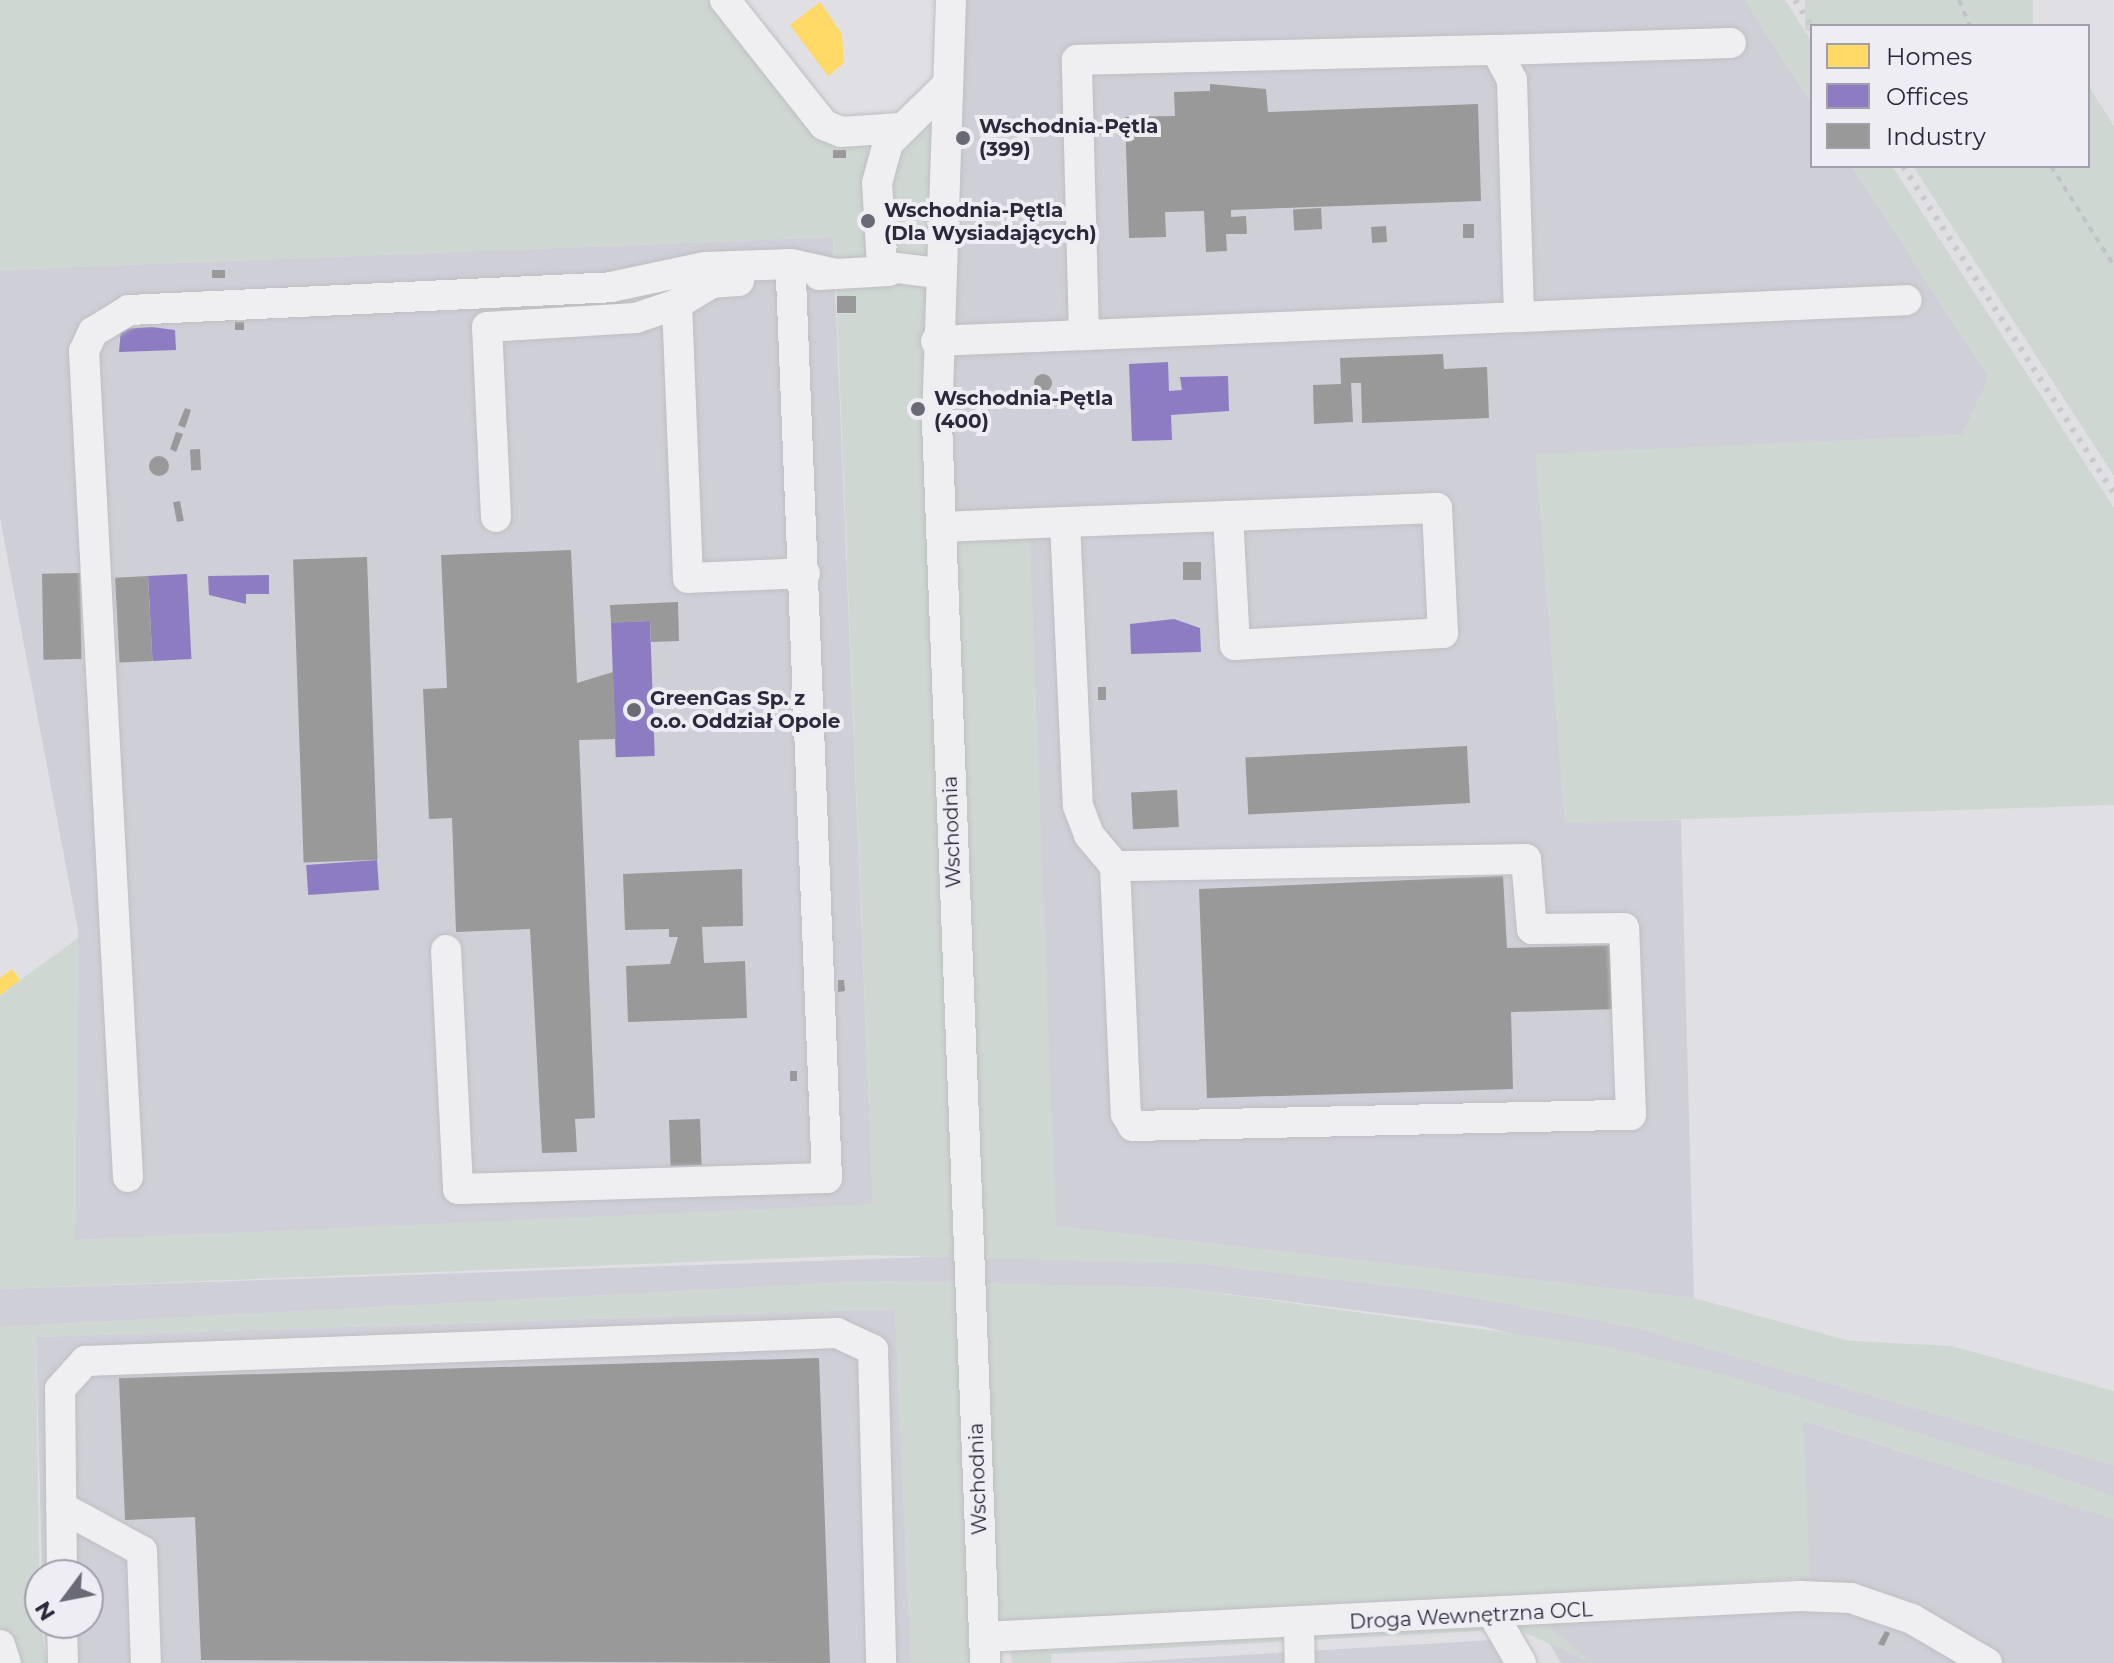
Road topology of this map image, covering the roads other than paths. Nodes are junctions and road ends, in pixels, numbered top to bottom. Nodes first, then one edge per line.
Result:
1 (725, 0) edge
2 (951, 0) edge
3 (1731, 43) dead end
4 (1496, 50) junction
5 (947, 85) junction
6 (900, 128) junction
7 (889, 271) junction
8 (937, 273) junction
9 (836, 274) junction
10 (791, 278) junction
11 (1907, 300) dead end
12 (677, 304) junction
13 (1519, 317) junction
14 (1084, 335) junction
15 (936, 341) junction
16 (1228, 516) junction
17 (496, 517) dead end
18 (1065, 522) junction
19 (941, 527) junction
20 (805, 573) junction
21 (1115, 866) junction
22 (446, 950) dead end
23 (128, 1177) dead end
24 (61, 1507) junction
25 (62, 1559) edge
26 (1494, 1616) junction
27 (1299, 1624) junction
28 (62, 1639) edge
29 (0, 1645) edge
30 (985, 1650) edge
31 (6, 1663) edge
32 (63, 1663) edge
33 (146, 1663) edge
34 (881, 1663) edge
35 (1300, 1663) edge
36 (1521, 1663) edge
37 (1987, 1663) edge

1 - 6 street
2 - 5 street, Wschodnia
3 - 4 street
4 - 13 street
4 - 14 street
5 - 6 street
5 - 8 street, Wschodnia
6 - 7 street
7 - 8 street
7 - 9 street
8 - 15 street, Wschodnia
9 - 10 street
9 - 23 street
10 - 12 street
10 - 20 street
11 - 13 street
12 - 17 street
12 - 20 street
13 - 14 street
14 - 15 street
15 - 19 street, Wschodnia
16 - 16 street
16 - 18 street
18 - 19 street
18 - 21 street
19 - 30 street, Wschodnia
20 - 22 street
21 - 21 street
24 - 25 street
24 - 33 street
24 - 34 street
26 - 27 street, Droga Wewnętrzna OCL
26 - 36 street
26 - 37 street, Droga Wewnętrzna OCL
27 - 30 street, Droga Wewnętrzna OCL
27 - 35 street
28 - 32 street
29 - 31 street

